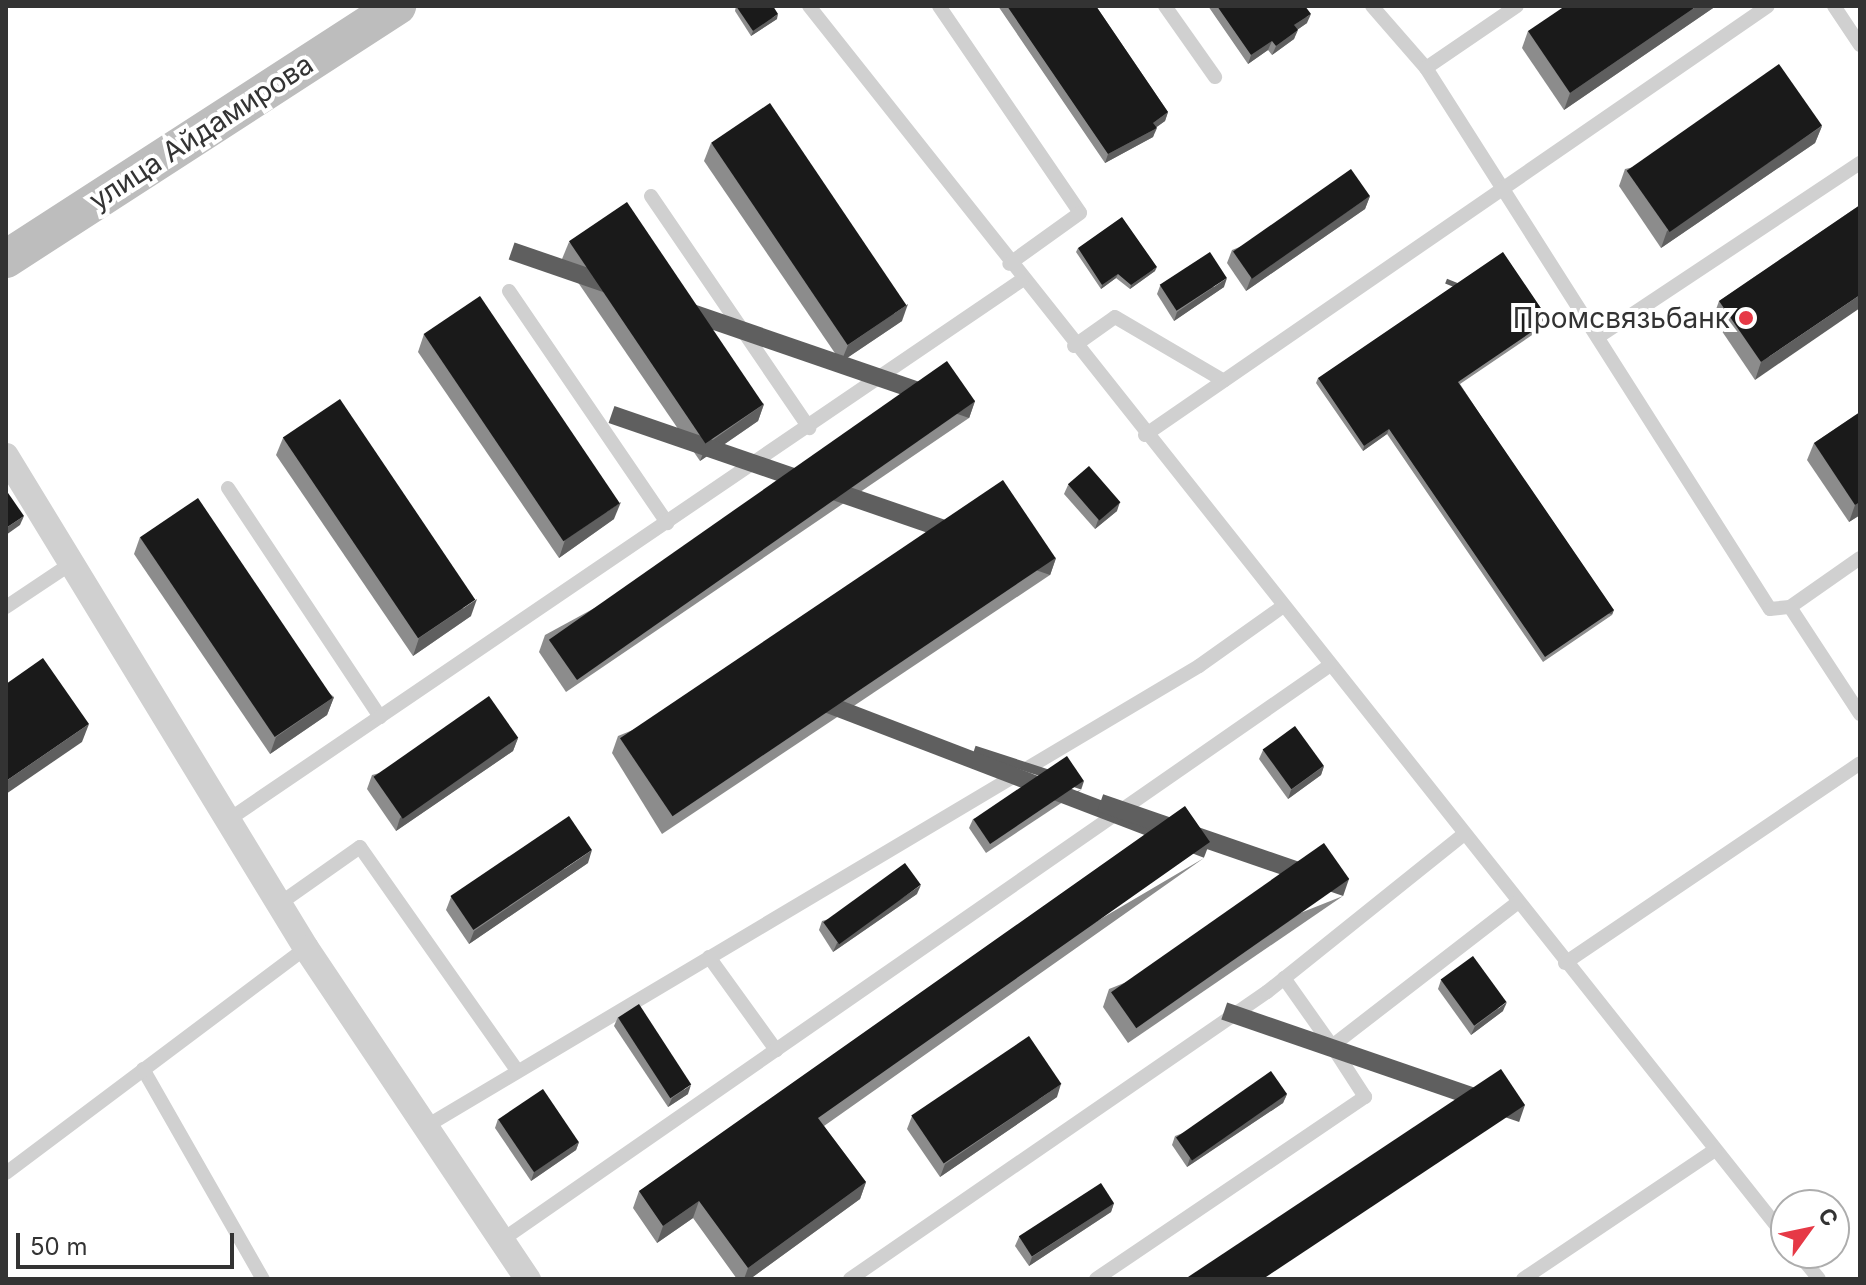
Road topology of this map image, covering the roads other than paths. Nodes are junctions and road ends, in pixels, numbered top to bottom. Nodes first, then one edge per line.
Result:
1 (397, 6) edge
2 (809, 6) edge
3 (939, 6) edge
4 (1165, 6) edge
5 (1372, 6) edge
6 (1517, 6) edge
7 (1768, 6) edge
8 (1834, 6) edge
9 (1860, 45) edge
10 (1426, 68) junction
11 (1215, 77) dead end
12 (1860, 163) edge
13 (1504, 186) junction
14 (651, 196) dead end
15 (6, 259) edge
16 (1009, 264) junction
17 (1022, 280) junction
18 (509, 291) dead end
19 (1598, 337) junction
20 (1074, 346) junction
21 (1224, 381) junction
22 (809, 428) junction
23 (1145, 435) junction
24 (6, 456) edge
25 (228, 488) dead end
26 (667, 523) junction
27 (1860, 558) edge
28 (72, 563) junction
29 (6, 607) edge
30 (1282, 607) junction
31 (1790, 607) junction
32 (1329, 666) junction
33 (1860, 714) edge
34 (380, 717) junction
35 (1860, 763) edge
36 (228, 820) junction
37 (1463, 835) junction
38 (1517, 903) junction
39 (279, 904) junction
40 (306, 948) junction
41 (709, 957) junction
42 (1565, 963) junction
43 (1284, 978) junction
44 (1332, 1046) junction
45 (776, 1050) junction
46 (143, 1069) junction
47 (517, 1070) junction
48 (425, 1127) junction
49 (1715, 1150) junction
50 (6, 1173) edge
51 (1770, 1218) edge
52 (502, 1240) junction
53 (263, 1279) edge
54 (528, 1279) edge
55 (850, 1279) edge
56 (1096, 1279) edge
57 (1523, 1279) edge

1 - 15 main road, улица Айдамирова
2 - 16 lane
3 - 16 lane
4 - 11 lane
5 - 10 lane
6 - 10 lane
7 - 13 lane
8 - 9 lane
10 - 13 lane
12 - 19 lane
13 - 19 lane
13 - 21 lane
14 - 22 lane
16 - 17 lane
17 - 20 lane
17 - 22 lane
18 - 26 lane
19 - 31 lane
20 - 21 lane
20 - 23 lane
21 - 23 lane
22 - 26 lane
23 - 30 lane
24 - 28 street
25 - 34 lane
26 - 34 lane
27 - 31 lane
28 - 29 lane
28 - 36 street
30 - 32 lane
30 - 41 lane
31 - 33 lane
32 - 37 lane
32 - 45 lane
34 - 36 lane
35 - 42 lane
36 - 39 street
37 - 38 lane
37 - 43 lane
38 - 42 lane
38 - 44 lane
39 - 40 street
39 - 47 lane
40 - 46 lane
40 - 48 street
41 - 45 lane
41 - 47 lane
42 - 49 lane
43 - 44 lane
43 - 55 lane
44 - 56 lane
45 - 52 lane
46 - 50 lane
46 - 53 lane
47 - 48 lane
48 - 52 street
49 - 51 lane
49 - 57 lane
52 - 54 street

